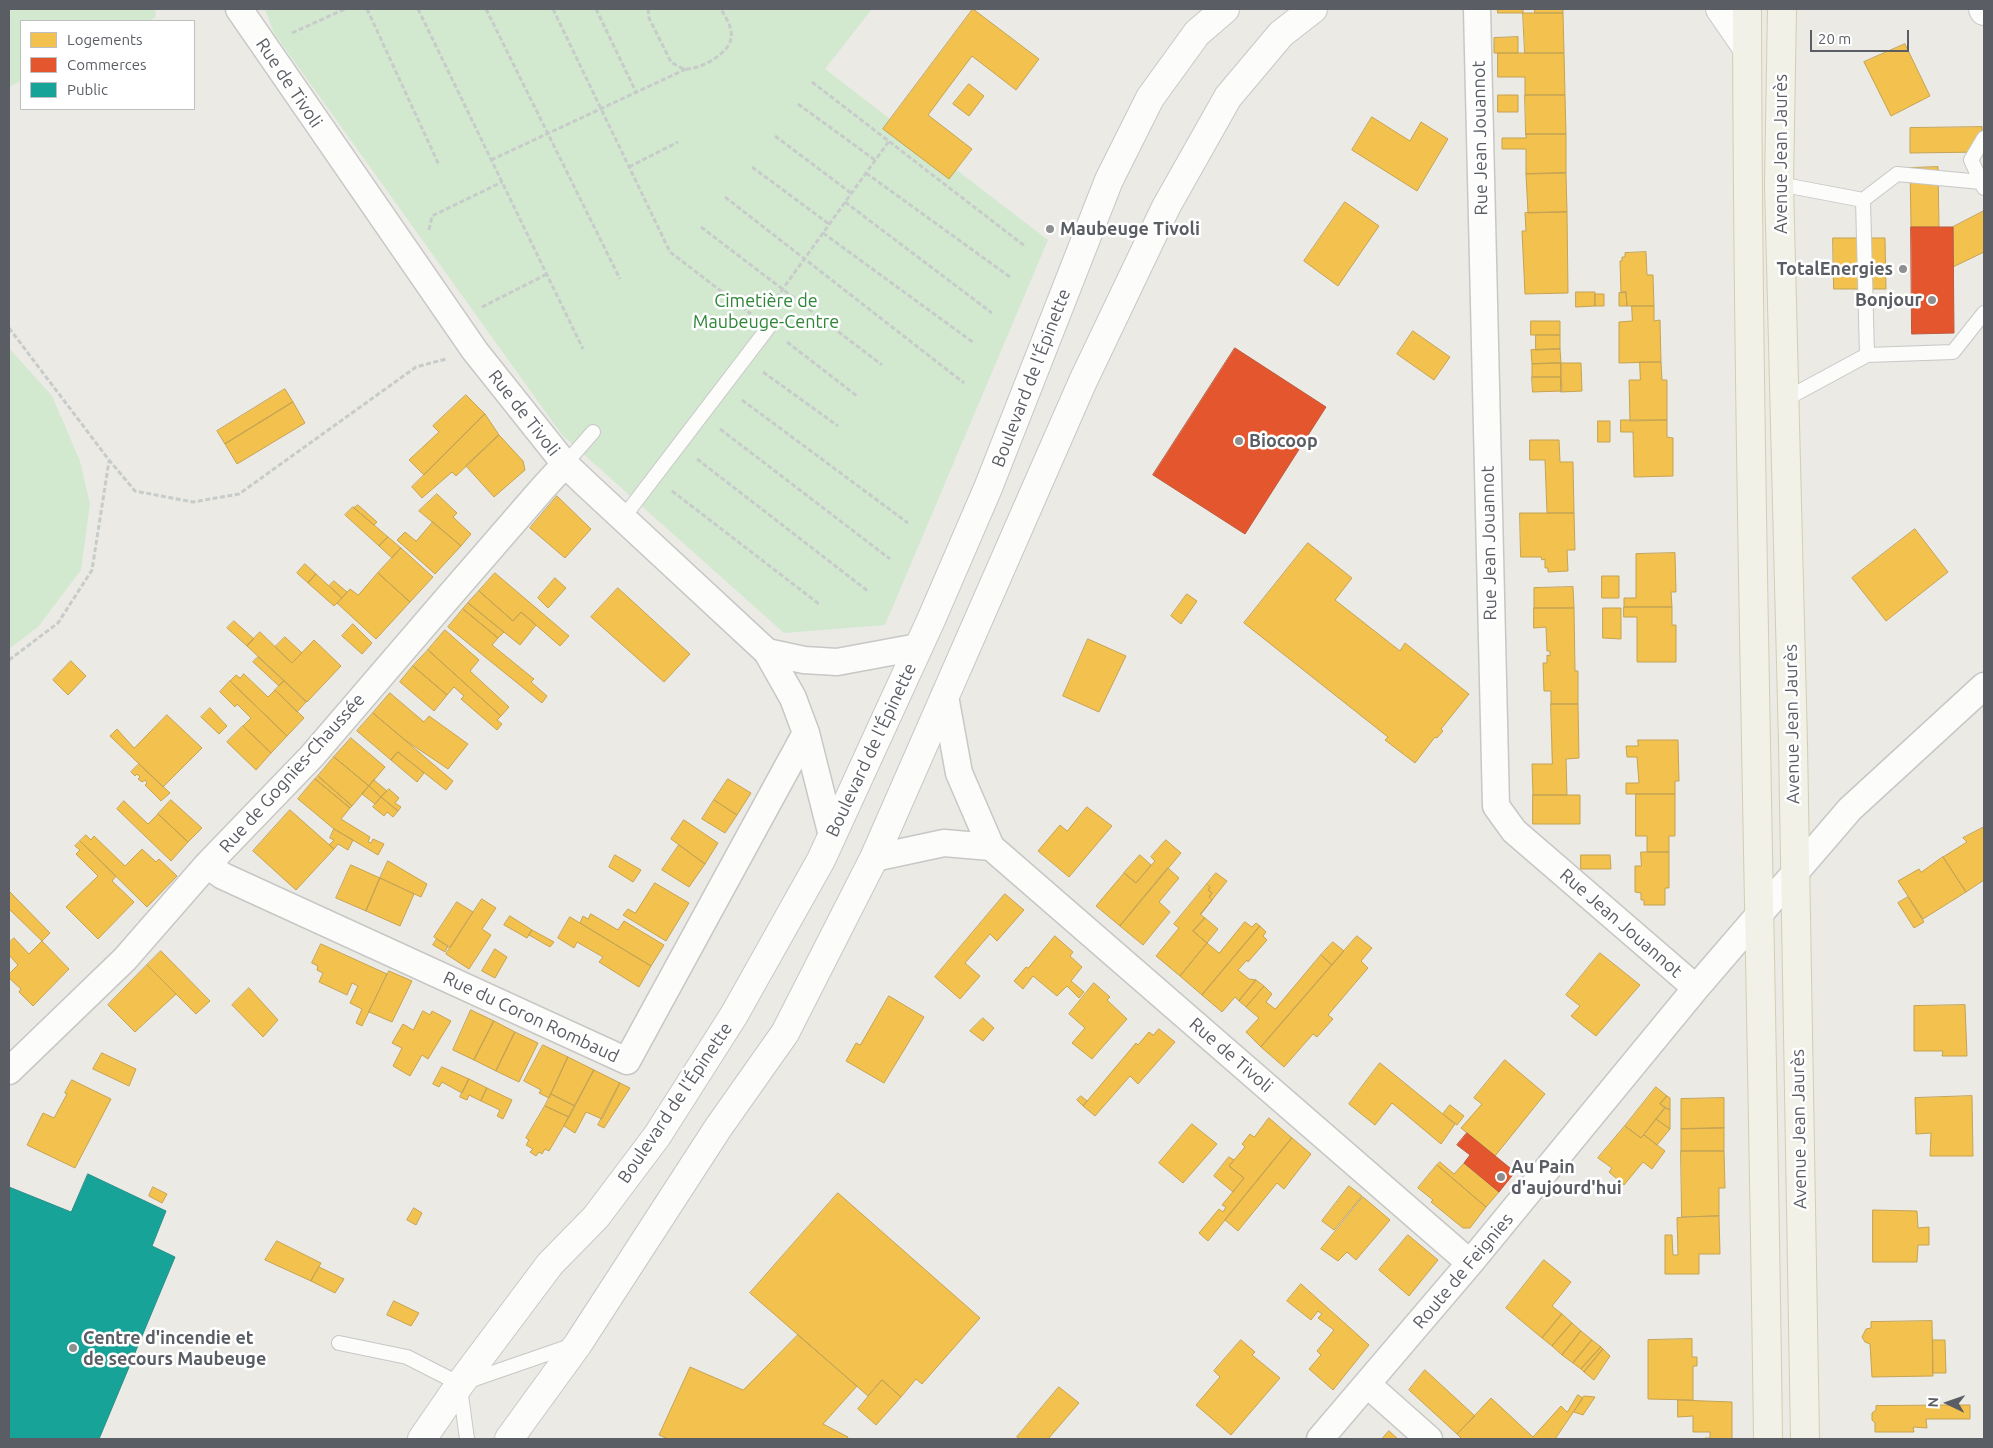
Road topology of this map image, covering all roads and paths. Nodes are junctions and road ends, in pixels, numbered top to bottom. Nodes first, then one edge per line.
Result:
1 (239, 9) edge
2 (345, 9) edge
3 (367, 9) edge
4 (418, 9) edge
5 (486, 9) edge
6 (553, 9) edge
7 (596, 9) edge
8 (648, 9) edge
9 (721, 9) edge
10 (1225, 9) edge
11 (1313, 9) edge
12 (1477, 9) edge
13 (1720, 9) edge
14 (1747, 9) edge
15 (1782, 9) edge
16 (288, 35) dead end
17 (1747, 48) junction
18 (686, 69) junction
19 (812, 82) dead end
20 (636, 92) junction
21 (798, 104) dead end
22 (601, 109) junction
23 (548, 134) junction
24 (775, 136) dead end
25 (1984, 138) edge
26 (889, 141) junction
27 (678, 142) dead end
28 (491, 160) junction
29 (875, 160) junction
30 (439, 166) dead end
31 (629, 167) junction
32 (752, 167) dead end
33 (866, 173) junction
34 (502, 182) junction
35 (1779, 184) junction
36 (1983, 185) edge
37 (851, 193) junction
38 (725, 197) dead end
39 (1863, 200) junction
40 (845, 202) junction
41 (829, 224) junction
42 (701, 227) dead end
43 (429, 233) dead end
44 (823, 233) junction
45 (1026, 247) dead end
46 (805, 258) junction
47 (547, 274) junction
48 (1010, 277) dead end
49 (620, 279) dead end
50 (783, 289) junction
51 (477, 300) dead end
52 (482, 307) junction
53 (992, 313) dead end
54 (1984, 313) edge
55 (488, 315) dead end
56 (764, 324) junction
57 (9, 328) edge
58 (974, 343) dead end
59 (583, 349) dead end
60 (475, 351) junction
61 (1867, 355) junction
62 (744, 359) junction
63 (882, 365) dead end
64 (964, 383) dead end
65 (724, 386) junction
66 (857, 396) dead end
67 (1784, 400) junction
68 (701, 415) junction
69 (838, 426) dead end
70 (593, 432) dead end
71 (678, 445) junction
72 (109, 460) junction
73 (565, 464) junction
74 (654, 477) junction
75 (623, 518) junction
76 (908, 523) dead end
77 (890, 559) dead end
78 (869, 592) dead end
79 (819, 604) dead end
80 (918, 647) junction
81 (767, 652) junction
82 (9, 660) edge
83 (1984, 686) edge
84 (945, 696) junction
85 (806, 733) junction
86 (832, 836) junction
87 (991, 847) junction
88 (874, 858) junction
89 (208, 865) junction
90 (1796, 873) junction
91 (1758, 916) junction
92 (1696, 988) junction
93 (9, 1071) edge
94 (1470, 1263) junction
95 (339, 1343) dead end
96 (578, 1344) junction
97 (460, 1384) junction
98 (1368, 1385) junction
99 (422, 1439) edge
100 (467, 1439) edge
101 (509, 1439) edge
102 (1320, 1439) edge
103 (1429, 1439) edge
104 (1768, 1439) edge
105 (1805, 1439) edge

1 - 60 street, Rue de Tivoli
2 - 16 path
3 - 30 path
4 - 28 path
5 - 23 path
6 - 22 path
7 - 20 path
8 - 18 path
9 - 18 path
10 - 80 street, Boulevard de l'Épinette
11 - 84 street
12 - 92 street, Rue Jean Jouannot
13 - 17 street
14 - 17 main road, Avenue Jean Jaurès
15 - 35 main road, Avenue Jean Jaurès
17 - 91 main road, Avenue Jean Jaurès
18 - 20 path
19 - 26 path
20 - 22 path
21 - 29 path
22 - 23 path
22 - 31 path
23 - 28 path
23 - 49 path
24 - 37 path
25 - 36 lane
26 - 29 path
26 - 45 path
27 - 31 path
28 - 34 path
29 - 33 path
31 - 56 path
32 - 41 path
33 - 37 path
33 - 48 path
34 - 43 path
34 - 47 path
35 - 39 lane
35 - 67 main road, Avenue Jean Jaurès
36 - 39 lane
37 - 40 path
38 - 46 path
39 - 61 lane
40 - 41 path
40 - 53 path
41 - 44 path
42 - 50 path
44 - 46 path
44 - 58 path
46 - 50 path
46 - 64 path
47 - 52 path
47 - 59 path
50 - 56 path
50 - 63 path
51 - 52 path
52 - 55 path
54 - 61 lane
56 - 62 lane
56 - 66 path
57 - 72 path
60 - 72 path
60 - 73 street, Rue de Tivoli
61 - 67 lane
62 - 65 lane
62 - 69 path
65 - 68 lane
65 - 76 path
67 - 90 main road, Avenue Jean Jaurès
68 - 71 lane
68 - 77 path
70 - 73 lane
71 - 74 lane
71 - 78 path
72 - 82 path
73 - 75 street, Rue de Tivoli
73 - 89 street, Rue de Gognies-Chaussée
74 - 75 lane
74 - 79 path
75 - 81 street, Rue de Tivoli
80 - 81 street
80 - 86 street, Boulevard de l'Épinette
81 - 85 street
83 - 90 street, Route de Feignies
84 - 87 street, Rue de Tivoli
84 - 88 street
85 - 86 street
85 - 89 street, Rue du Coron Rombaud
86 - 97 street, Boulevard de l'Épinette
87 - 88 street
87 - 94 street, Rue de Tivoli
88 - 96 street
89 - 93 street, Rue de Gognies-Chaussée
90 - 91 street, Route de Feignies
90 - 105 main road, Avenue Jean Jaurès
91 - 92 street, Route de Feignies
91 - 104 main road, Avenue Jean Jaurès
92 - 94 street, Route de Feignies
94 - 98 street, Route de Feignies
95 - 97 lane
96 - 97 lane
96 - 101 street
97 - 99 street, Boulevard de l'Épinette
97 - 100 lane
98 - 102 street, Route de Feignies
98 - 103 street

